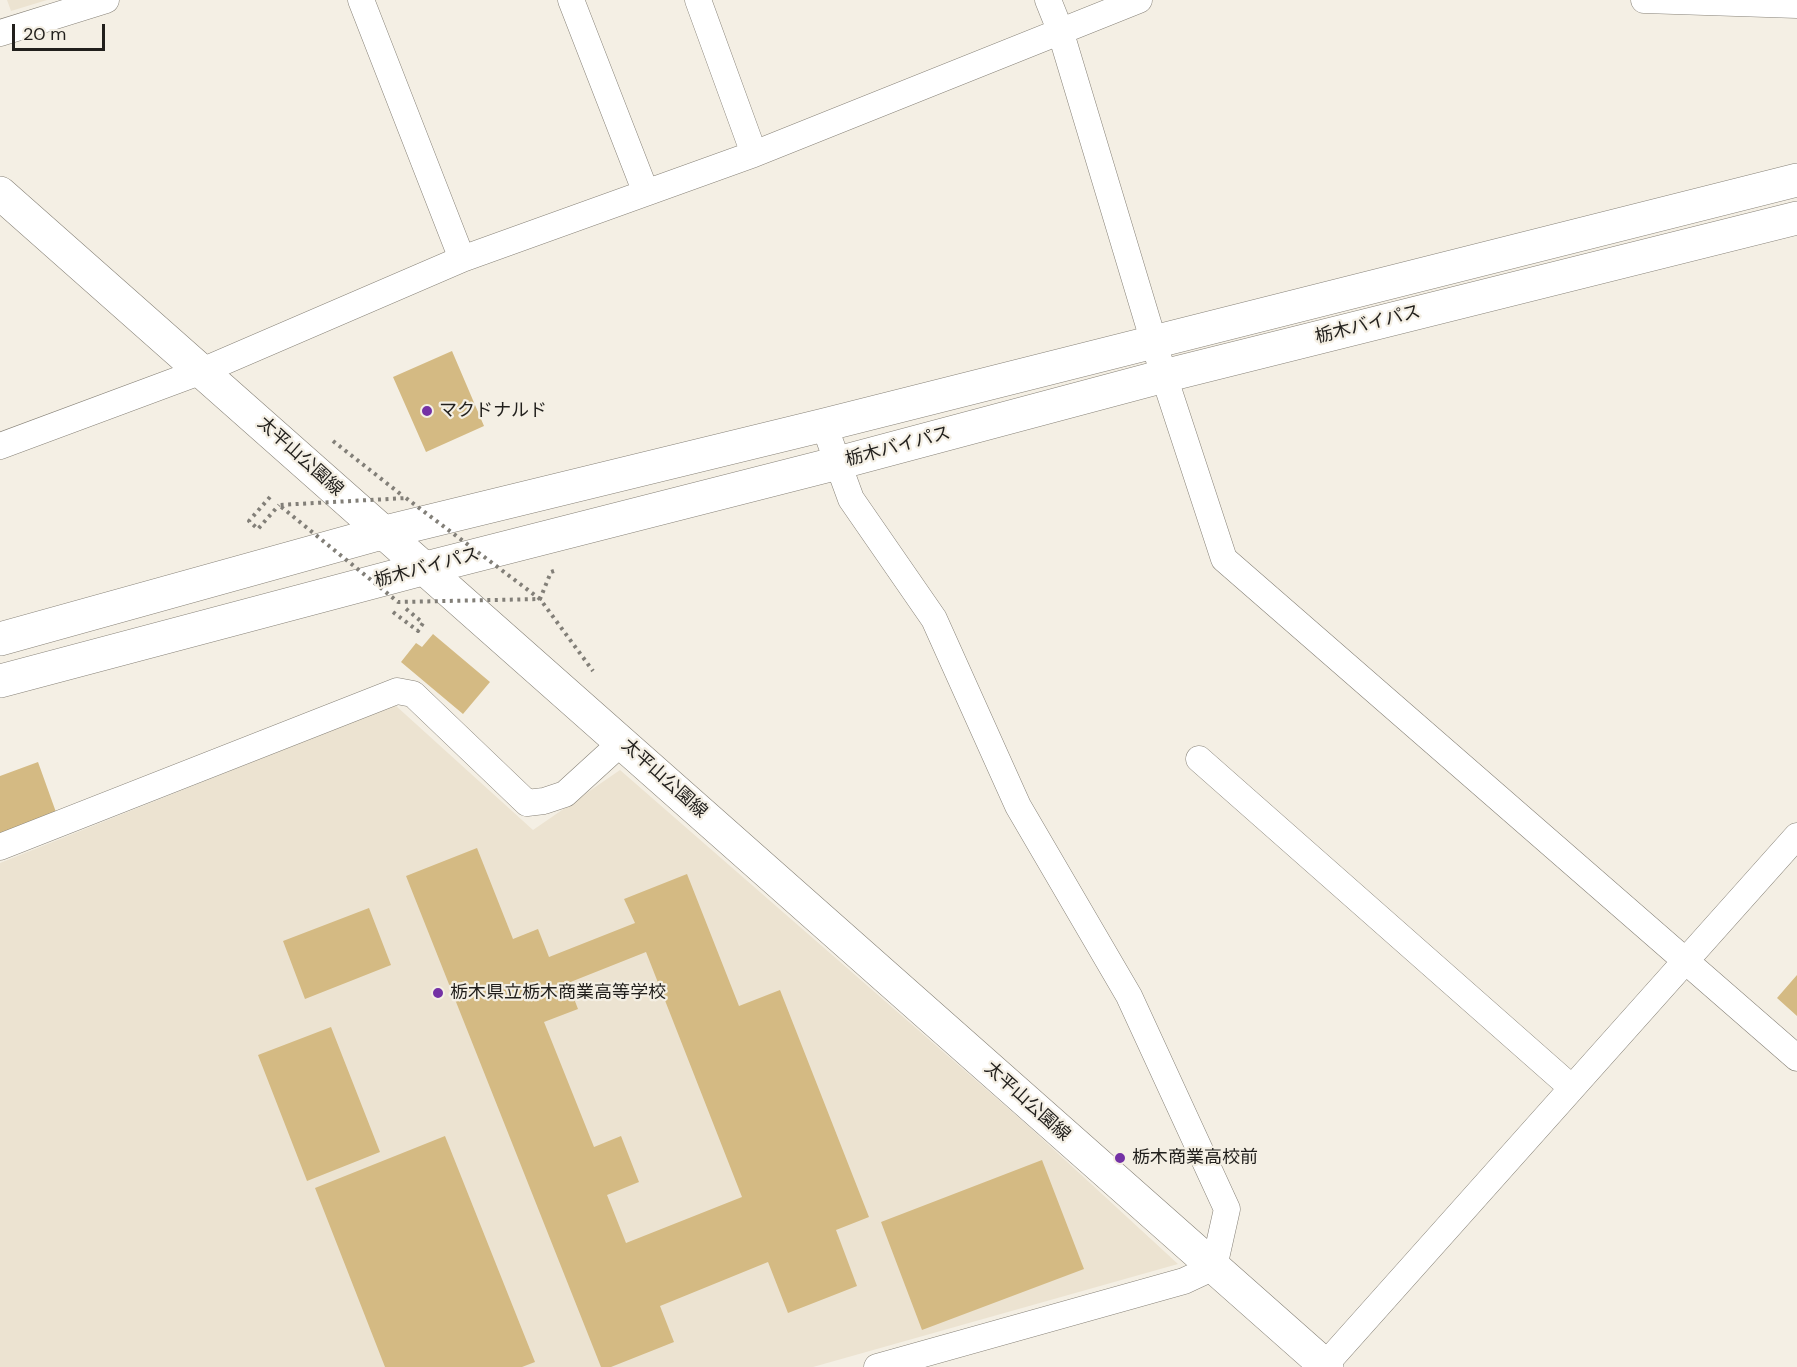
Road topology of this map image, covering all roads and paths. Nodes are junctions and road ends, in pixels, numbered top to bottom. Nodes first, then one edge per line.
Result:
1 (106, 0) edge
2 (362, 0) edge
3 (571, 0) edge
4 (698, 0) edge
5 (1048, 0) edge
6 (1139, 0) edge
7 (1644, 0) edge
8 (1797, 5) edge
9 (1060, 30) junction
10 (0, 33) edge
11 (754, 154) junction
12 (1797, 180) edge
13 (0, 193) edge
14 (646, 193) junction
15 (1795, 223) edge
16 (462, 259) junction
17 (1155, 341) junction
18 (202, 371) junction
19 (1164, 376) junction
20 (824, 425) junction
21 (331, 440) dead end
22 (0, 446) edge
23 (838, 463) junction
24 (416, 496) dead end
25 (270, 497) dead end
26 (406, 498) junction
27 (279, 505) junction
28 (385, 532) junction
29 (426, 568) junction
30 (560, 568) dead end
31 (540, 599) junction
32 (398, 602) junction
33 (393, 612) dead end
34 (0, 639) edge
35 (595, 675) dead end
36 (0, 681) edge
37 (622, 742) junction
38 (1198, 759) dead end
39 (1797, 836) edge
40 (0, 847) edge
41 (1687, 960) junction
42 (1797, 1058) edge
43 (1572, 1088) junction
44 (1214, 1267) junction
45 (1326, 1366) edge
46 (877, 1367) edge

1 - 10 street
2 - 16 street
3 - 14 street
4 - 11 street
5 - 9 street
6 - 9 street
7 - 8 street
9 - 11 street
9 - 17 street
11 - 14 street
12 - 17 main road, 栃木バイパス
13 - 18 main road, 太平山公園線
14 - 16 street
15 - 19 main road, 栃木バイパス
16 - 18 street
17 - 19 street
17 - 20 main road, 栃木バイパス
18 - 22 street
18 - 28 main road, 太平山公園線
19 - 23 main road, 栃木バイパス
19 - 41 street
20 - 23 street
20 - 28 main road, 栃木バイパス
21 - 26 path
23 - 29 main road, 栃木バイパス
23 - 44 street
24 - 26 path
25 - 27 path
26 - 27 path, bridge
26 - 31 path, bridge
27 - 32 path, bridge
28 - 29 main road, 太平山公園線
28 - 34 main road, 栃木バイパス
29 - 36 main road, 栃木バイパス
29 - 37 main road, 太平山公園線
30 - 31 path
31 - 32 path, bridge
31 - 35 path
32 - 33 path
37 - 40 street
37 - 44 main road, 太平山公園線
38 - 43 street
39 - 41 street
41 - 42 street
41 - 43 street
43 - 45 street
44 - 45 main road, 太平山公園線
44 - 46 street

